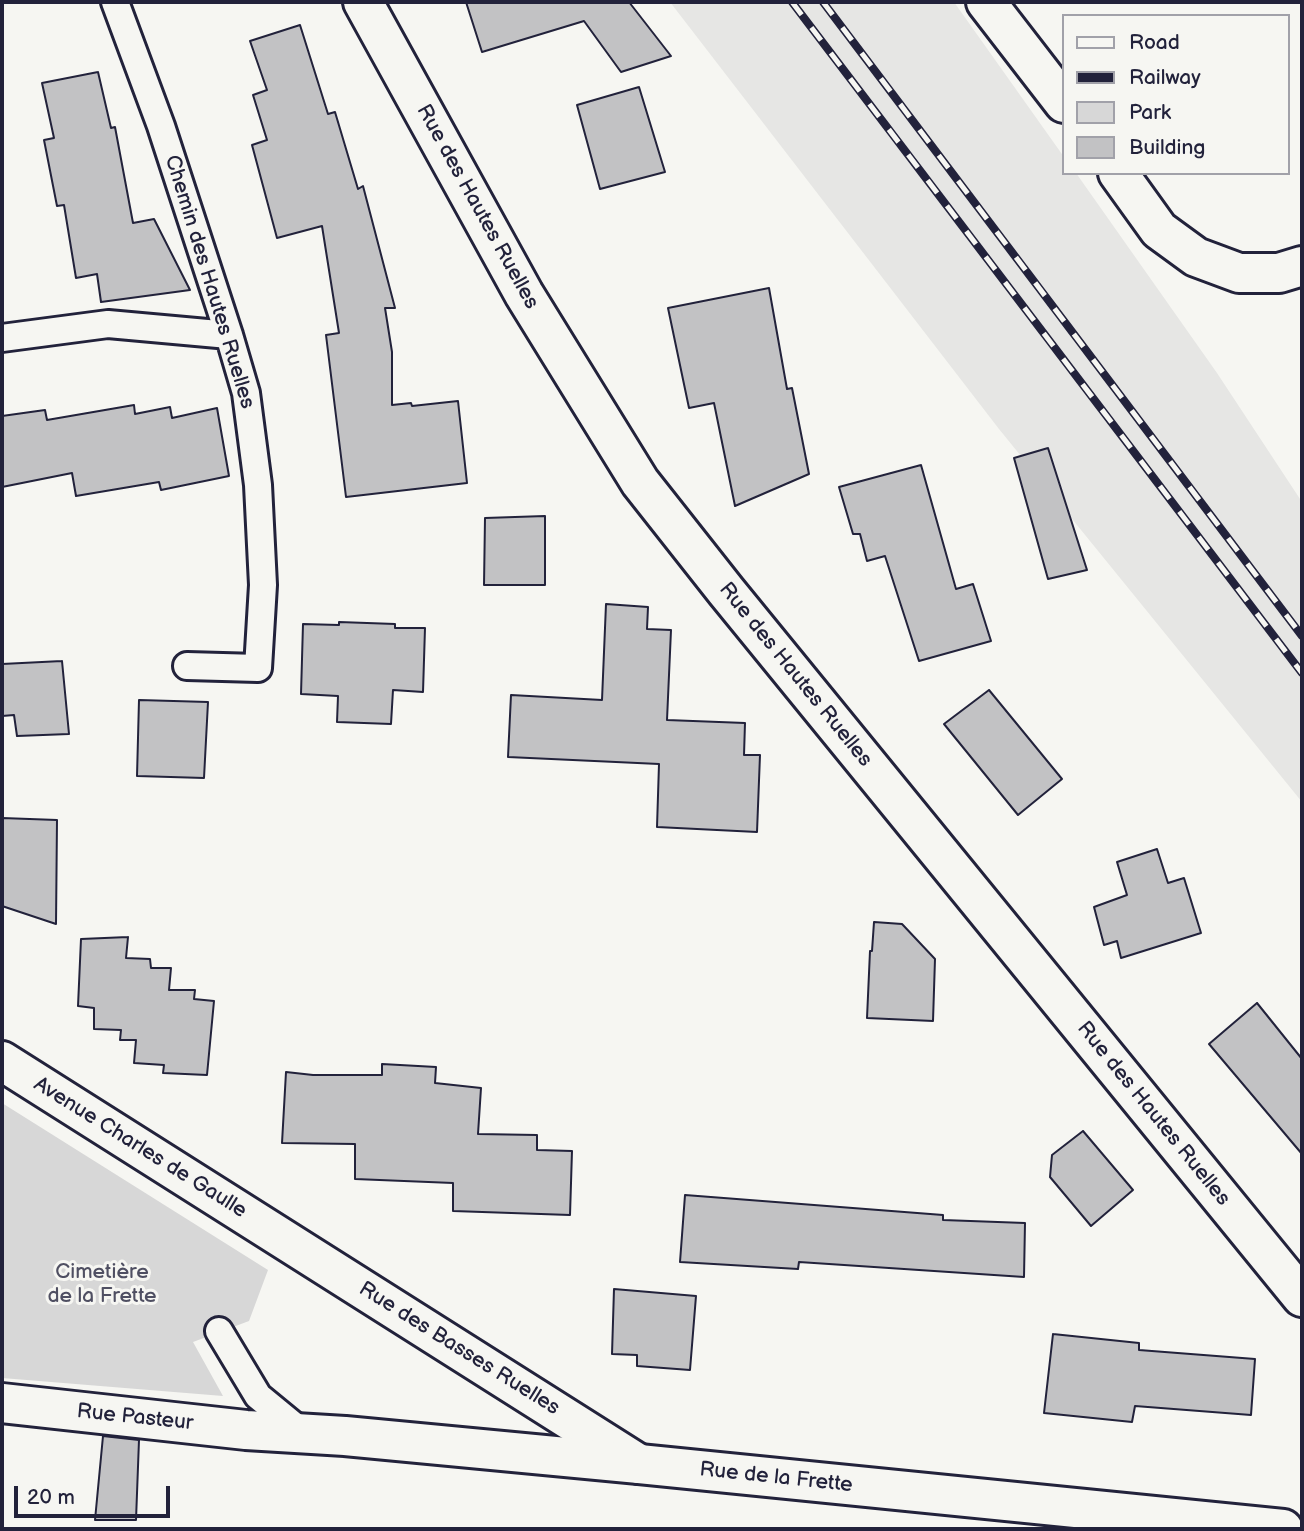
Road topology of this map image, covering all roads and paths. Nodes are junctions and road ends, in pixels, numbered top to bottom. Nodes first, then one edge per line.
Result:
1 (114, 2) edge
2 (363, 2) edge
3 (986, 2) edge
4 (1062, 100) edge
5 (1119, 175) edge
6 (1302, 266) edge
7 (229, 335) junction
8 (2, 338) edge
9 (187, 666) dead end
10 (2, 1061) edge
11 (278, 1234) joint
12 (1302, 1297) edge
13 (219, 1331) dead end
14 (2, 1403) edge
15 (286, 1431) junction
16 (639, 1464) junction
17 (1280, 1529) edge

1 - 7 lane, Chemin des Hautes Ruelles
2 - 12 street, Rue des Hautes Ruelles
3 - 4 street
5 - 6 street
7 - 8 lane
7 - 9 lane, Chemin des Hautes Ruelles
10 - 11 street, Avenue Charles de Gaulle
11 - 16 street, Rue des Basses Ruelles
13 - 15 lane
14 - 15 street, Rue Pasteur
15 - 16 street, Rue de la Frette
16 - 17 street, Rue de la Frette

